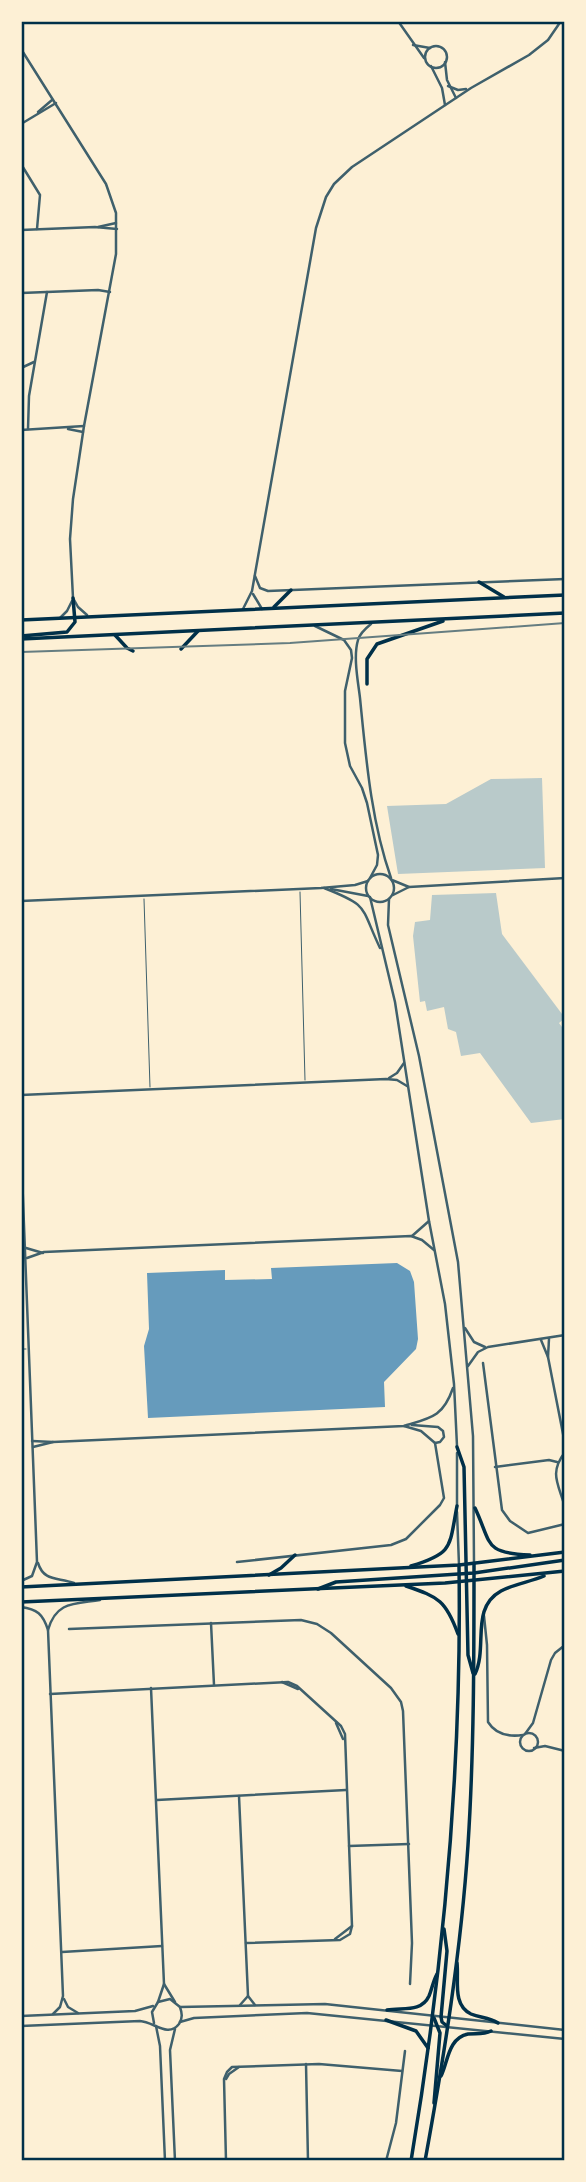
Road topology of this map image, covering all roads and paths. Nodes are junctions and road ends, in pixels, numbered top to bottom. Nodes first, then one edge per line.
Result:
1 (398, 21) edge
2 (561, 21) edge
3 (413, 45) junction
4 (430, 48) junction
5 (22, 52) edge
6 (426, 61) junction
7 (445, 61) junction
8 (431, 66) junction
9 (448, 86) junction
10 (470, 89) junction
11 (456, 99) junction
12 (55, 101) junction
13 (444, 106) junction
14 (21, 124) edge
15 (21, 164) edge
16 (117, 223) junction
17 (95, 227) junction
18 (37, 229) junction
19 (117, 229) junction
20 (21, 230) edge
21 (47, 292) junction
22 (110, 292) junction
23 (21, 293) edge
24 (34, 362) junction
25 (21, 368) edge
26 (84, 426) junction
27 (65, 427) junction
28 (28, 429) junction
29 (21, 430) edge
30 (83, 432) junction
31 (254, 573) junction
32 (565, 579) edge
33 (497, 581) junction
34 (479, 582) junction
35 (291, 590) junction
36 (252, 591) junction
37 (493, 591) junction
38 (565, 595) edge
39 (73, 598) junction
40 (506, 598) junction
41 (273, 609) junction
42 (263, 610) junction
43 (242, 611) junction
44 (565, 613) edge
45 (90, 617) junction
46 (59, 618) junction
47 (75, 618) junction
48 (447, 619) junction
49 (21, 620) edge
50 (372, 623) junction
51 (315, 626) junction
52 (198, 631) junction
53 (116, 635) junction
54 (21, 637) edge
55 (181, 649) dead end
56 (133, 651) dead end
57 (367, 684) dead end
58 (565, 878) edge
59 (392, 879) junction
60 (369, 880) junction
61 (410, 887) junction
62 (324, 888) junction
63 (300, 889) junction
64 (393, 895) junction
65 (144, 896) junction
66 (369, 897) junction
67 (389, 899) junction
68 (21, 901) edge
69 (381, 951) junction
70 (404, 1063) junction
71 (386, 1079) junction
72 (305, 1082) junction
73 (409, 1088) junction
74 (150, 1089) junction
75 (22, 1095) edge
76 (21, 1110) edge
77 (21, 1148) edge
78 (429, 1222) junction
79 (412, 1236) junction
80 (25, 1247) junction
81 (434, 1250) junction
82 (43, 1253) junction
83 (26, 1258) junction
84 (465, 1328) junction
85 (565, 1335) edge
86 (549, 1339) junction
87 (541, 1340) junction
88 (488, 1347) junction
89 (21, 1349) edge
90 (29, 1351) junction
91 (21, 1353) edge
92 (548, 1357) junction
93 (483, 1363) dead end
94 (468, 1366) junction
95 (454, 1384) junction
96 (406, 1426) junction
97 (32, 1441) junction
98 (53, 1442) junction
99 (435, 1443) junction
100 (565, 1444) edge
101 (33, 1447) junction
102 (457, 1447) junction
103 (565, 1452) edge
104 (557, 1462) junction
105 (495, 1468) junction
106 (457, 1506) junction
107 (565, 1507) edge
108 (475, 1508) junction
109 (565, 1524) edge
110 (565, 1552) edge
111 (295, 1555) junction
112 (536, 1556) junction
113 (565, 1560) edge
114 (37, 1562) junction
115 (237, 1562) dead end
116 (467, 1564) junction
117 (474, 1564) junction
118 (459, 1565) junction
119 (405, 1568) junction
120 (565, 1571) edge
121 (467, 1573) junction
122 (474, 1573) junction
123 (459, 1574) junction
124 (548, 1574) junction
125 (266, 1576) junction
126 (21, 1581) edge
127 (474, 1581) junction
128 (460, 1582) junction
129 (467, 1582) junction
130 (77, 1585) junction
131 (404, 1586) junction
132 (21, 1587) edge
133 (317, 1590) junction
134 (114, 1598) junction
135 (21, 1605) edge
136 (483, 1614) junction
137 (211, 1623) junction
138 (69, 1629) dead end
139 (48, 1630) junction
140 (458, 1637) junction
141 (565, 1646) edge
142 (474, 1675) junction
143 (214, 1685) junction
144 (151, 1688) junction
145 (50, 1694) junction
146 (533, 1723) junction
147 (524, 1734) junction
148 (536, 1737) junction
149 (545, 1746) junction
150 (534, 1748) junction
151 (565, 1751) edge
152 (346, 1790) junction
153 (239, 1796) junction
154 (156, 1800) junction
155 (409, 1844) junction
156 (349, 1846) junction
157 (443, 1927) junction
158 (246, 1942) junction
159 (162, 1946) junction
160 (62, 1952) junction
161 (456, 1958) junction
162 (438, 1972) junction
163 (164, 1984) junction
164 (410, 1984) dead end
165 (63, 1996) junction
166 (248, 1996) junction
167 (175, 2002) junction
168 (157, 2003) junction
169 (240, 2005) junction
170 (255, 2005) junction
171 (180, 2007) junction
172 (387, 2010) junction
173 (78, 2014) junction
174 (52, 2015) junction
175 (21, 2016) edge
176 (433, 2016) junction
177 (441, 2017) junction
178 (448, 2017) junction
179 (386, 2020) junction
180 (180, 2022) junction
181 (498, 2023) junction
182 (155, 2024) junction
183 (432, 2025) junction
184 (439, 2025) junction
185 (21, 2026) edge
186 (447, 2026) junction
187 (176, 2027) junction
188 (565, 2030) edge
189 (491, 2031) junction
190 (565, 2039) edge
191 (405, 2051) dead end
192 (429, 2051) junction
193 (306, 2064) junction
194 (402, 2071) junction
195 (440, 2078) junction
196 (435, 2108) junction
197 (165, 2161) edge
198 (175, 2161) edge
199 (226, 2161) edge
200 (308, 2161) edge
201 (386, 2161) edge
202 (411, 2161) edge
203 (425, 2161) edge

1 - 3 street
2 - 10 street
3 - 4 street
3 - 6 street
4 - 6 street
4 - 7 street
5 - 12 street
6 - 8 street
7 - 8 street
7 - 9 street
8 - 13 street
9 - 10 street
9 - 11 street
10 - 11 street
11 - 13 street
12 - 14 street
12 - 16 street
13 - 31 street
15 - 18 street
16 - 17 street
16 - 19 street
17 - 18 street
17 - 19 street
18 - 20 street
19 - 22 street
21 - 22 street
21 - 23 street
21 - 24 street
22 - 26 street
24 - 25 street
24 - 28 street
26 - 27 street
26 - 30 street
27 - 28 street
27 - 30 street
28 - 29 street
30 - 39 street
31 - 35 street
31 - 36 street
32 - 33 street
33 - 34 street
33 - 37 street
34 - 35 street
34 - 37 main road
35 - 41 main road
36 - 42 street
36 - 43 street
37 - 40 main road
38 - 40 main road
39 - 45 street
39 - 46 street
39 - 47 main road
40 - 41 main road
41 - 42 main road
42 - 43 main road
43 - 45 main road
44 - 48 main road
45 - 47 main road
46 - 47 main road
46 - 49 main road
47 - 54 main road
48 - 50 main road
48 - 57 main road
50 - 51 main road
50 - 59 street
51 - 52 main road
51 - 60 street
52 - 53 main road
52 - 55 main road
53 - 54 main road
53 - 56 main road
58 - 61 street
59 - 60 street
59 - 61 street
59 - 64 street
60 - 62 street
60 - 66 street
61 - 64 street
62 - 63 street
62 - 66 street
62 - 69 street
63 - 65 street
63 - 72 lane
64 - 67 street
65 - 68 street
65 - 74 lane
66 - 67 street
66 - 69 street
67 - 84 street
69 - 70 street
70 - 71 street
70 - 73 street
71 - 72 street
71 - 73 street
72 - 74 street
73 - 78 street
74 - 75 street
75 - 76 street
77 - 80 street
78 - 79 street
78 - 81 street
79 - 81 street
79 - 82 street
80 - 82 street
80 - 83 street
81 - 95 street
82 - 83 street
83 - 90 street
84 - 88 street
84 - 94 street
85 - 86 street
86 - 87 street
86 - 92 street
87 - 88 street
87 - 92 street
88 - 94 street
89 - 90 lane
90 - 91 lane
90 - 97 street
92 - 100 street
93 - 105 street
94 - 108 street
95 - 96 street
95 - 102 street
96 - 98 street
96 - 99 street
96 - 99 street
97 - 98 street
97 - 101 street
98 - 101 street
99 - 111 street
101 - 114 street
102 - 106 street
102 - 116 main road
103 - 104 street
104 - 105 street
104 - 107 street
105 - 109 street
106 - 118 street
106 - 119 main road
108 - 112 main road
108 - 117 street
110 - 112 main road
111 - 115 street
111 - 125 main road
112 - 117 main road
113 - 122 main road
114 - 126 street
114 - 130 street
116 - 117 main road
116 - 118 main road
116 - 121 main road
117 - 122 main road
118 - 119 main road
118 - 123 main road
119 - 125 main road
120 - 124 main road
121 - 122 main road
121 - 123 main road
121 - 129 main road
122 - 127 main road
123 - 128 main road
123 - 133 main road
124 - 127 main road
124 - 136 main road
125 - 130 main road
127 - 129 main road
127 - 142 main road
128 - 129 main road
128 - 131 main road
128 - 140 main road
129 - 142 main road
130 - 132 main road
131 - 133 main road
131 - 140 main road
133 - 134 main road
134 - 135 main road
134 - 139 street
135 - 139 street
136 - 142 main road
136 - 147 street
137 - 138 street
137 - 143 street
137 - 155 street
139 - 145 street
140 - 157 main road
141 - 146 street
142 - 161 main road
143 - 144 street
143 - 152 street
144 - 145 street
144 - 154 street
145 - 160 street
146 - 147 street
146 - 148 street
147 - 148 street
147 - 150 street
148 - 149 street
148 - 150 street
149 - 150 street
149 - 151 street
152 - 153 street
152 - 156 street
153 - 154 street
153 - 158 street
154 - 159 street
155 - 156 street
155 - 164 street
156 - 158 street
157 - 162 main road
157 - 177 main road
158 - 166 street
159 - 160 street
159 - 163 street
160 - 165 street
161 - 178 main road
161 - 181 main road
162 - 172 main road
162 - 176 main road
163 - 167 street
163 - 168 street
165 - 173 street
165 - 174 street
166 - 169 street
166 - 170 street
167 - 168 street
167 - 171 street
168 - 173 street
168 - 182 street
169 - 170 street
169 - 171 street
170 - 172 street
171 - 180 street
172 - 176 street
173 - 174 street
174 - 175 street
176 - 177 street
176 - 183 main road
176 - 184 main road
177 - 178 street
177 - 186 main road
178 - 181 street
178 - 186 main road
179 - 180 street
179 - 183 street
179 - 192 main road
180 - 187 street
181 - 188 street
182 - 185 street
182 - 187 street
182 - 197 street
183 - 184 street
183 - 192 main road
184 - 186 street
184 - 196 main road
186 - 189 street
186 - 195 main road
187 - 198 street
189 - 190 street
189 - 195 main road
191 - 194 street
192 - 202 main road
193 - 194 street
193 - 199 street
193 - 200 street
194 - 201 street
195 - 196 main road
196 - 203 main road

